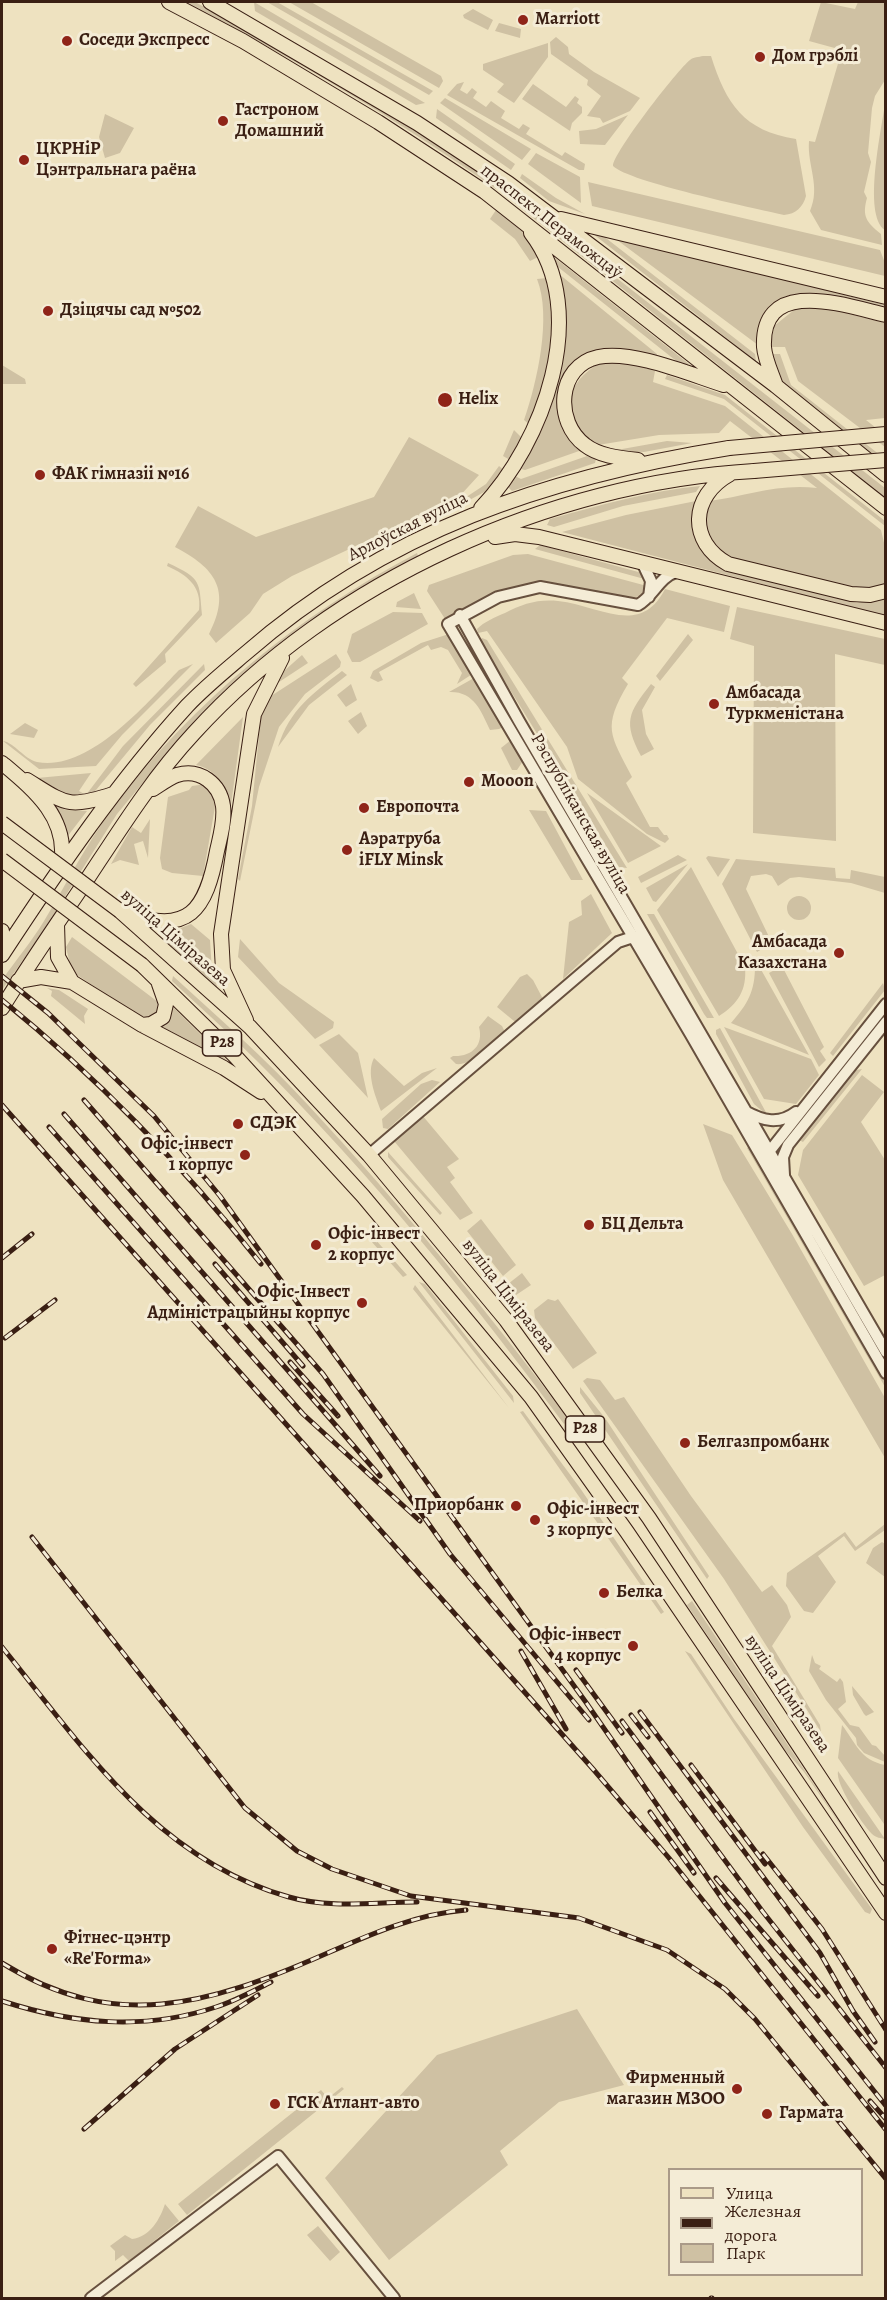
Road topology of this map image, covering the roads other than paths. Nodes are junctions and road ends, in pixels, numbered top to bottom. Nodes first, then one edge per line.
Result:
1 (169, 2) edge
2 (210, 2) edge
3 (554, 217) junction
4 (520, 219) junction
5 (885, 297) edge
6 (885, 315) edge
7 (776, 386) junction
8 (730, 387) junction
9 (885, 434) edge
10 (885, 459) edge
11 (652, 461) junction
12 (734, 472) junction
13 (885, 475) edge
14 (885, 508) edge
15 (478, 511) junction
16 (464, 544) junction
17 (643, 564) junction
18 (676, 572) junction
19 (885, 591) edge
20 (649, 597) junction
21 (460, 615) junction
22 (885, 623) edge
23 (289, 646) junction
24 (514, 723) junction
25 (3, 765) edge
26 (113, 794) junction
27 (144, 794) junction
28 (2, 823) edge
29 (2, 860) edge
30 (61, 866) junction
31 (120, 911) junction
32 (57, 922) junction
33 (2, 931) edge
34 (2, 937) edge
35 (633, 937) junction
36 (2, 955) edge
37 (156, 977) junction
38 (18, 981) junction
39 (72, 982) junction
40 (885, 1004) edge
41 (2, 1008) edge
42 (885, 1022) edge
43 (142, 1025) junction
44 (250, 1027) junction
45 (806, 1104) junction
46 (286, 1110) junction
47 (743, 1110) junction
48 (785, 1150) junction
49 (369, 1155) junction
50 (768, 1157) junction
51 (791, 1192) junction
52 (885, 1352) edge
53 (885, 1373) edge
54 (649, 1518) junction
55 (627, 1532) junction
56 (663, 1539) junction
57 (641, 1553) junction
58 (881, 1860) edge
59 (885, 1877) edge
60 (863, 1884) junction
61 (885, 1913) edge
62 (91, 2298) edge
63 (394, 2298) edge

1 - 4 main road, праспект Пераможцаў
2 - 3 main road, праспект Пераможцаў
3 - 5 main road
3 - 7 main road, праспект Пераможцаў
4 - 8 main road, праспект Пераможцаў
4 - 15 main road
6 - 7 main road
7 - 13 main road, праспект Пераможцаў
8 - 11 main road
8 - 14 main road, праспект Пераможцаў
9 - 11 main road, Арлоўская вуліца, bridge
10 - 12 main road, Арлоўская вуліца, bridge
11 - 15 main road, Арлоўская вуліца
12 - 16 main road, Арлоўская вуліца
12 - 19 main road
15 - 26 main road, Арлоўская вуліца
16 - 17 main road
16 - 23 main road, Арлоўская вуліца
17 - 18 main road
17 - 20 street
18 - 20 street
18 - 22 main road
20 - 21 street, Рэспубліканская вуліца
21 - 24 street, Рэспубліканская вуліца
21 - 24 street, Рэспубліканская вуліца
23 - 27 main road, Арлоўская вуліца
23 - 44 main road
24 - 35 street, Рэспубліканская вуліца
24 - 47 street
25 - 26 main road
25 - 30 main road
26 - 30 main road, Арлоўская вуліца
27 - 31 main road
27 - 32 main road, Арлоўская вуліца
28 - 31 main road, вуліца Ціміразева / Р28, bridge
29 - 37 main road, Р28, bridge
30 - 36 main road, Арлоўская вуліца
31 - 44 main road, вуліца Ціміразева / Р28
32 - 38 main road, Арлоўская вуліца
32 - 39 main road
33 - 34 main road
35 - 49 street
35 - 50 street, Рэспубліканская вуліца
37 - 43 main road
37 - 46 main road, Р28
38 - 39 main road
38 - 41 main road, Арлоўская вуліца
39 - 43 main road
40 - 45 street
42 - 48 street
43 - 46 main road
44 - 49 main road, вуліца Ціміразева / Р28
45 - 47 street
45 - 50 street
46 - 55 main road, Р28
47 - 50 street
48 - 50 street
48 - 51 street
49 - 54 main road, вуліца Ціміразева / Р28
50 - 51 street
50 - 53 street
51 - 52 street
54 - 55 main road
54 - 56 main road, вуліца Ціміразева / Р28
55 - 57 main road, Р28
56 - 57 main road
56 - 58 main road, вуліца Ціміразева / Р28
57 - 60 main road, Р28
58 - 59 main road, вуліца Ціміразева / Р28
58 - 60 main road
59 - 60 main road
60 - 61 main road, Р28
62 - 63 street

